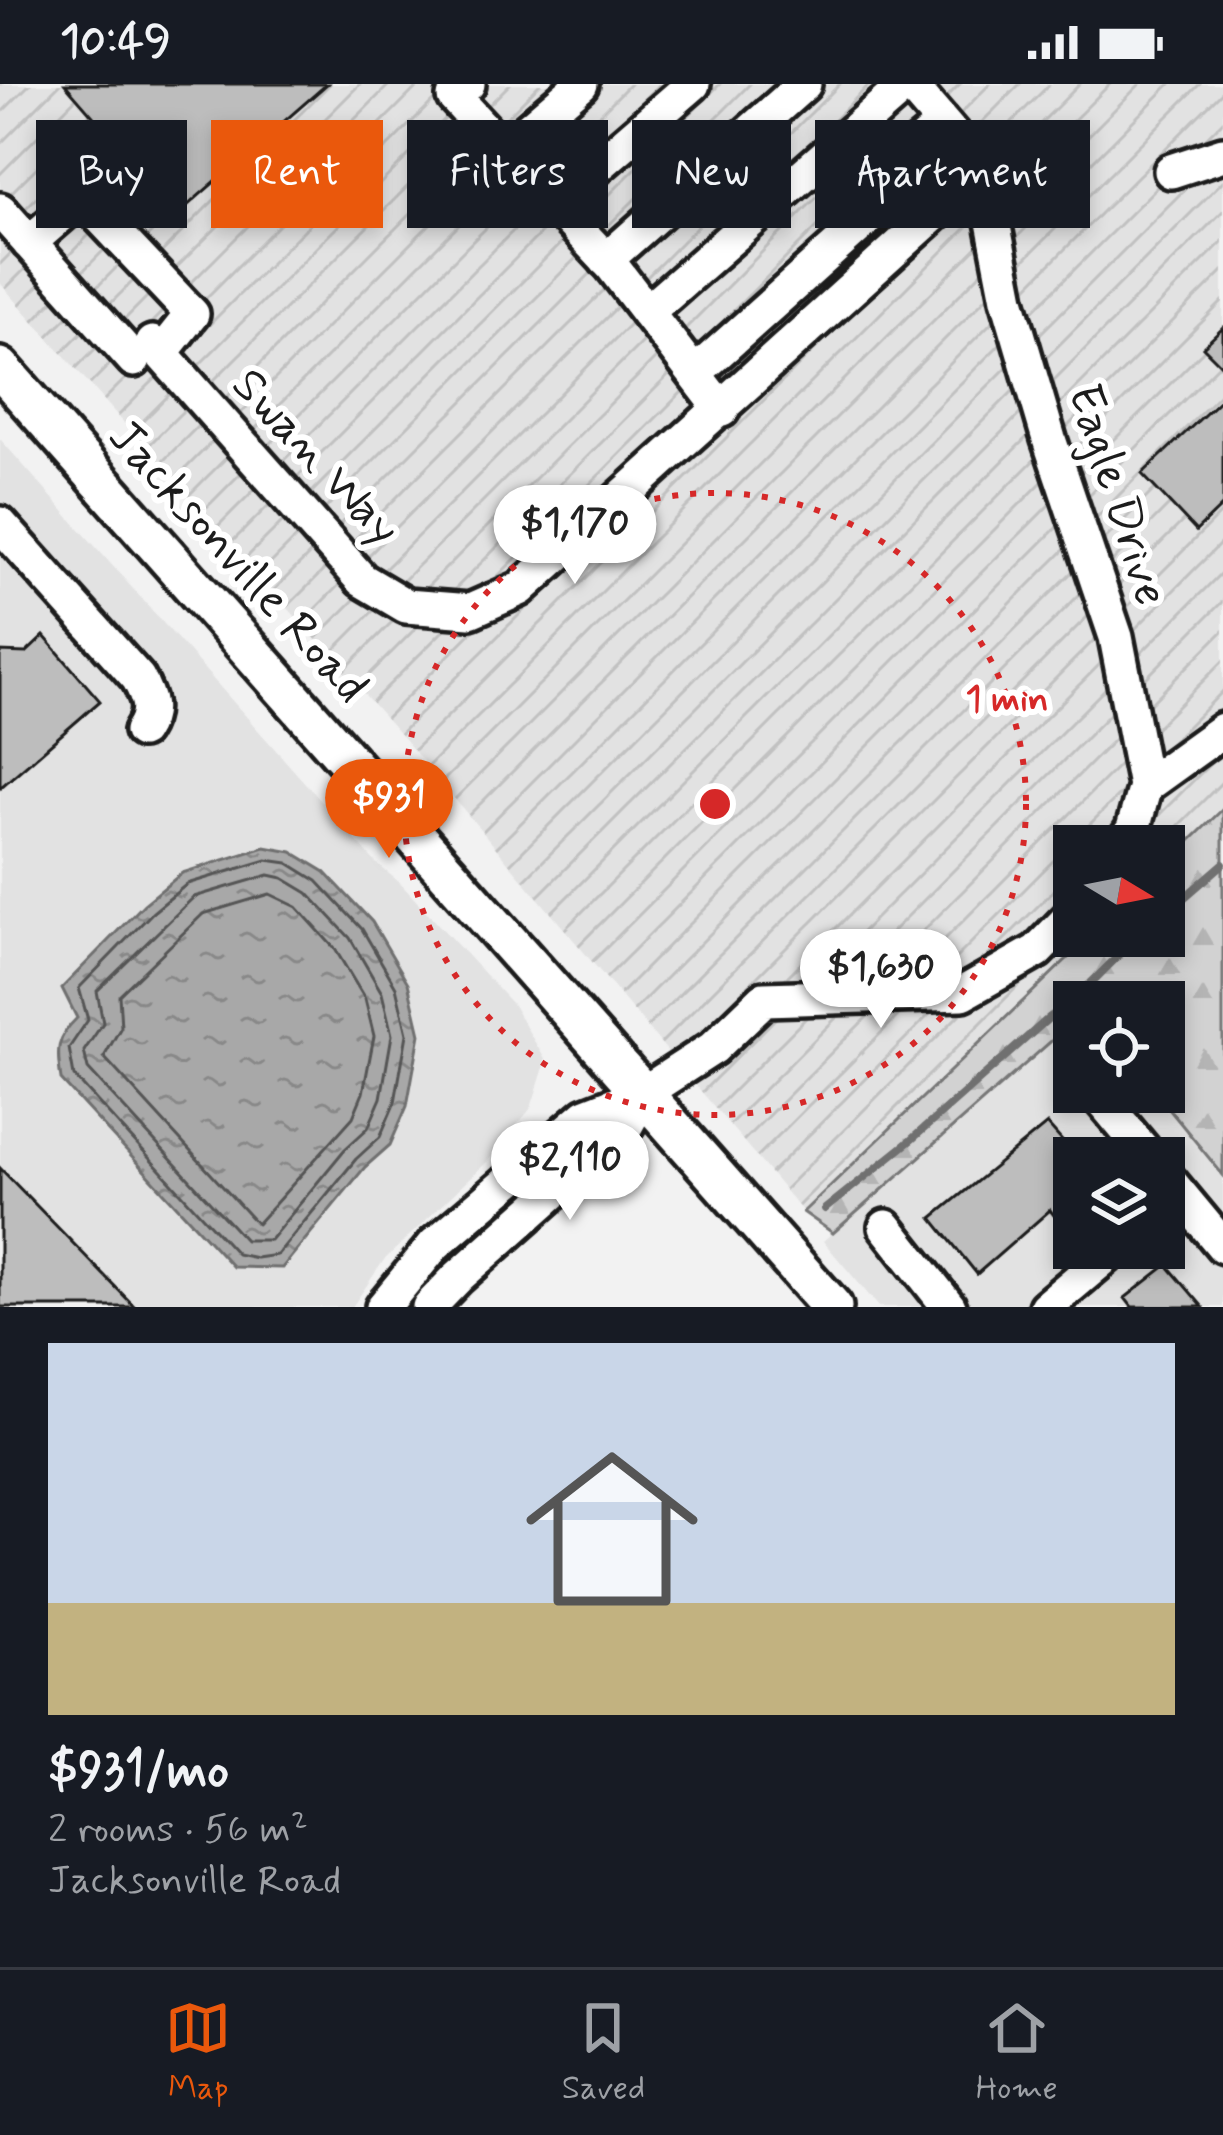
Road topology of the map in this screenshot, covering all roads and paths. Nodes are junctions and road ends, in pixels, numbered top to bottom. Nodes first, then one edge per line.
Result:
1 (581, 84) edge
2 (692, 84) edge
3 (804, 84) edge
4 (908, 84) edge
5 (461, 90) edge
6 (482, 120) edge
7 (540, 120) edge
8 (940, 120) edge
9 (1223, 154) edge
10 (608, 157) edge
11 (1171, 171) dead end
12 (0, 210) edge
13 (576, 228) edge
14 (857, 228) edge
15 (920, 228) edge
16 (994, 228) edge
17 (29, 242) junction
18 (606, 260) junction
19 (647, 312) junction
20 (149, 352) junction
21 (0, 368) edge
22 (694, 373) junction
23 (722, 410) junction
24 (0, 524) edge
25 (1223, 730) edge
26 (141, 731) dead end
27 (1145, 786) junction
28 (1134, 825) edge
29 (1053, 935) edge
30 (645, 1092) junction
31 (1112, 1113) edge
32 (1132, 1137) edge
33 (1185, 1208) edge
34 (886, 1227) dead end
35 (1223, 1246) edge
36 (1091, 1269) edge
37 (383, 1307) edge
38 (430, 1307) edge
39 (832, 1307) edge
40 (949, 1307) edge
41 (1046, 1307) edge

1 - 7 street
2 - 10 street
3 - 18 street
4 - 8 street
4 - 19 street
5 - 6 street
9 - 11 street
12 - 17 street, Swan Way
13 - 18 street
14 - 22 street
15 - 23 street, Swan Way
16 - 27 street, Eagle Drive
17 - 20 street, Swan Way
17 - 20 street
18 - 19 street
19 - 22 street
20 - 23 street, Swan Way
21 - 30 main road, Jacksonville Road
22 - 23 street
24 - 26 street
25 - 27 street
27 - 28 street
29 - 30 street
30 - 37 street
30 - 38 street
30 - 39 main road, Jacksonville Road
31 - 32 street
33 - 35 street
34 - 40 street
36 - 41 street

